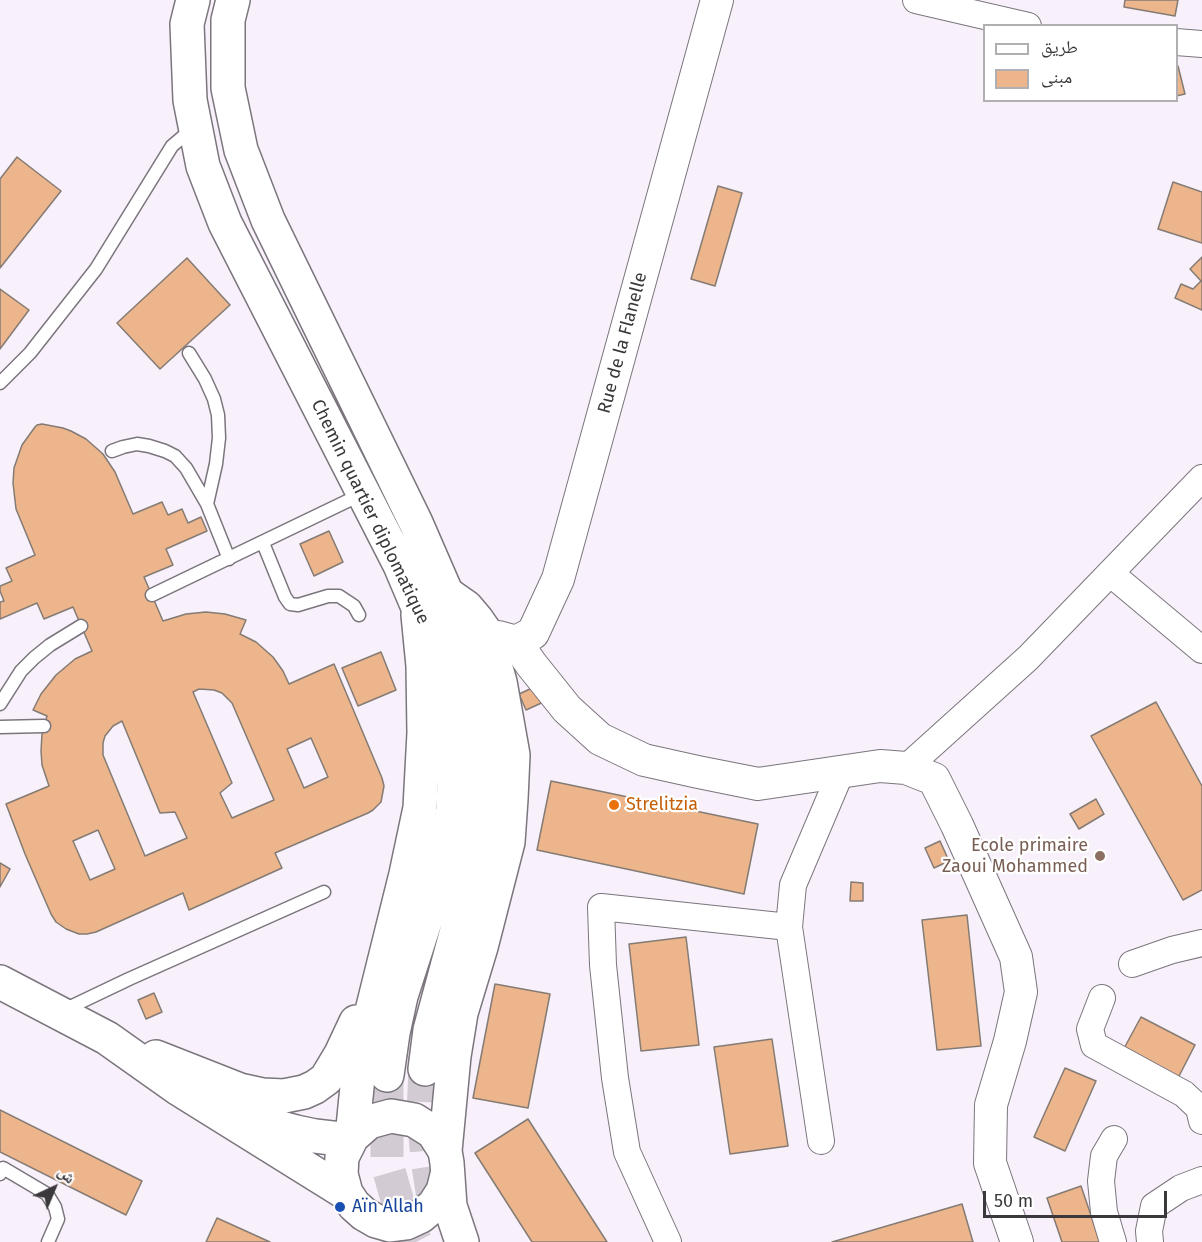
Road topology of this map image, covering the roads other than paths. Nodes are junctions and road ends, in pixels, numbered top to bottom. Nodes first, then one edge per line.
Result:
1 (193, 0) edge
2 (232, 0) edge
3 (717, 0) edge
4 (916, 0) edge
5 (1019, 24) edge
6 (1178, 42) edge
7 (1202, 44) edge
8 (195, 127) junction
9 (189, 353) dead end
10 (0, 383) edge
11 (112, 452) dead end
12 (1202, 478) edge
13 (363, 494) junction
14 (207, 504) junction
15 (263, 543) junction
16 (229, 559) junction
17 (1110, 573) junction
18 (152, 595) dead end
19 (432, 598) junction
20 (359, 615) dead end
21 (81, 626) dead end
22 (501, 638) junction
23 (1202, 650) edge
24 (0, 701) edge
25 (44, 726) dead end
26 (0, 727) edge
27 (906, 768) junction
28 (841, 772) junction
29 (324, 891) dead end
30 (789, 927) junction
31 (1202, 943) edge
32 (385, 958) junction
33 (1132, 963) dead end
34 (0, 982) edge
35 (1102, 998) dead end
36 (60, 1012) junction
37 (107, 1038) junction
38 (425, 1069) tunnel mouth
39 (387, 1075) tunnel mouth
40 (179, 1089) junction
41 (451, 1090) junction
42 (1202, 1121) edge
43 (350, 1138) junction
44 (1114, 1139) dead end
45 (821, 1142) dead end
46 (446, 1163) junction
47 (1, 1170) edge
48 (1202, 1180) edge
49 (346, 1193) junction
50 (395, 1233) edge
51 (48, 1242) edge
52 (462, 1242) edge
53 (487, 1242) edge
54 (668, 1242) edge
55 (1017, 1242) edge
56 (1113, 1242) edge
57 (1150, 1242) edge

1 - 8 main road, Chemin quartier diplomatique
2 - 19 main road
3 - 22 street, Rue de la Flanelle
4 - 5 street
6 - 7 street
8 - 10 lane
8 - 13 main road, Chemin quartier diplomatique
9 - 14 lane
11 - 14 lane
12 - 17 street
13 - 15 lane
13 - 19 main road, Chemin quartier diplomatique
14 - 16 lane
15 - 16 lane
15 - 20 lane
16 - 18 lane
17 - 23 street
17 - 27 street
19 - 22 main road
19 - 32 main road
19 - 38 main road
19 - 39 main road, Chemin quartier diplomatique
21 - 24 lane
22 - 28 street
22 - 41 main road
25 - 26 lane
27 - 28 street
27 - 55 street
28 - 30 street
29 - 36 lane
30 - 45 street
30 - 54 street
31 - 33 street
32 - 37 main road
32 - 43 main road
34 - 36 main road
35 - 42 street
36 - 37 main road
37 - 40 main road
40 - 43 main road
40 - 49 main road
41 - 46 main road
41 - 53 main road
43 - 46 main road
43 - 49 main road
44 - 56 street
46 - 50 main road
46 - 52 main road
47 - 51 lane
48 - 57 street
49 - 50 main road

